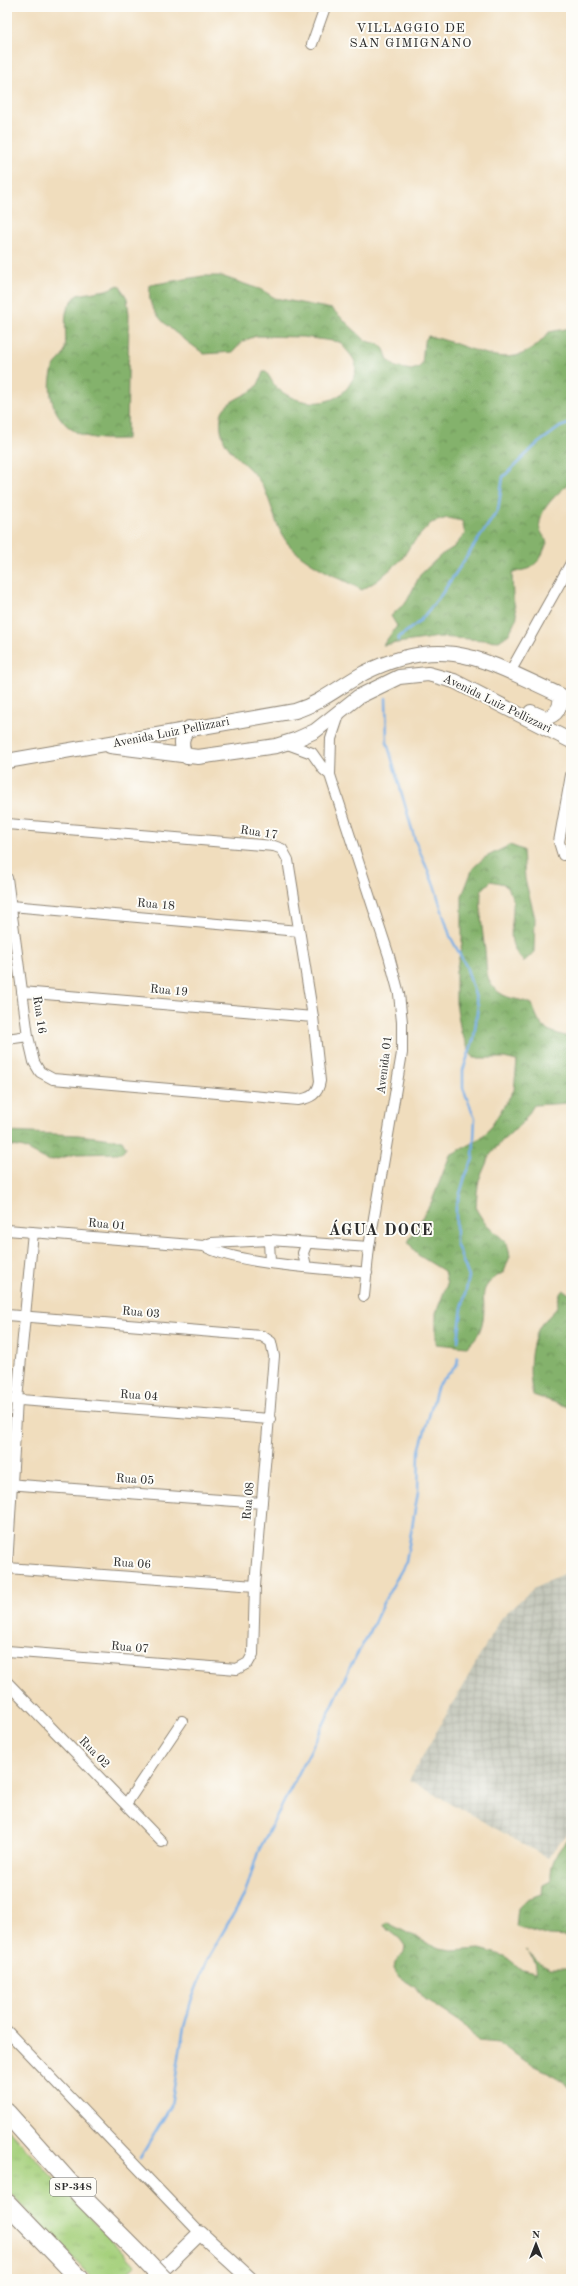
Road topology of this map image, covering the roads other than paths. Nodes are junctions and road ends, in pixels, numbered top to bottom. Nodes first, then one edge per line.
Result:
1 (325, 7) edge
2 (312, 44) dead end
3 (571, 563) edge
4 (568, 576) edge
5 (510, 672) junction
6 (566, 699) edge
7 (340, 712) junction
8 (517, 712) junction
9 (189, 728) junction
10 (571, 741) edge
11 (285, 743) junction
12 (106, 745) junction
13 (187, 757) junction
14 (7, 761) edge
15 (571, 774) edge
16 (330, 775) junction
17 (7, 824) edge
18 (563, 855) dead end
19 (7, 878) edge
20 (11, 906) junction
21 (299, 931) junction
22 (12, 954) edge
23 (22, 992) junction
24 (313, 1017) junction
25 (28, 1036) junction
26 (7, 1039) edge
27 (45, 1076) joint
28 (7, 1230) edge
29 (33, 1232) junction
30 (243, 1240) junction
31 (269, 1240) junction
32 (308, 1243) junction
33 (204, 1246) junction
34 (369, 1247) junction
35 (243, 1258) junction
36 (270, 1262) junction
37 (306, 1266) junction
38 (367, 1273) junction
39 (364, 1296) dead end
40 (7, 1315) edge
41 (25, 1316) junction
42 (271, 1342) joint
43 (12, 1399) edge
44 (270, 1419) junction
45 (9, 1484) edge
46 (262, 1503) junction
47 (7, 1567) edge
48 (255, 1586) junction
49 (7, 1651) edge
50 (248, 1662) joint
51 (7, 1682) edge
52 (182, 1721) dead end
53 (126, 1804) junction
54 (162, 1842) dead end
55 (7, 2031) edge
56 (7, 2113) edge
57 (7, 2203) edge
58 (200, 2233) junction
59 (80, 2279) edge
60 (153, 2279) edge
61 (163, 2279) edge
62 (250, 2279) edge

1 - 2 street
3 - 4 street
4 - 5 street
5 - 6 main road, Avenida Luiz Pellizzari
5 - 9 main road, Avenida Luiz Pellizzari
6 - 8 main road
7 - 8 main road, Avenida Luiz Pellizzari
7 - 11 main road, Avenida Luiz Pellizzari
7 - 16 street, Avenida 01
8 - 10 main road, Avenida Luiz Pellizzari
9 - 12 main road, Avenida Luiz Pellizzari
9 - 13 main road
11 - 13 main road, Avenida Luiz Pellizzari
11 - 16 street, Avenida 01
12 - 13 main road, Avenida Luiz Pellizzari
12 - 14 main road, Avenida Luiz Pellizzari
15 - 18 street
16 - 34 street, Avenida 01
17 - 21 street, Rua 17
19 - 20 street, Rua 16
20 - 21 street, Rua 18
20 - 22 street, Rua 16
21 - 24 street, Rua 17
22 - 23 street, Rua 16
23 - 24 street, Rua 19
23 - 25 street, Rua 16
24 - 27 street, Rua 17
25 - 26 street
25 - 27 street, Rua 16
28 - 29 street, Rua 01
29 - 33 street, Rua 01
29 - 41 street
30 - 31 street
30 - 33 street
30 - 35 street
31 - 32 street
31 - 36 street
32 - 34 street
32 - 37 street
33 - 35 street
34 - 38 street, Avenida 01
35 - 36 street
36 - 37 street
37 - 38 street
38 - 39 street, Avenida 01
40 - 41 street, Rua 03
41 - 42 street, Rua 03
41 - 43 street
42 - 44 street, Rua 08
43 - 44 street, Rua 04
43 - 45 street
44 - 46 street, Rua 08
45 - 46 street, Rua 05
45 - 47 street
46 - 48 street, Rua 08
47 - 48 street, Rua 06
48 - 50 street, Rua 08
49 - 50 street, Rua 07
51 - 53 street, Rua 02
52 - 53 street
53 - 54 street, Rua 02
55 - 58 street
56 - 61 highway, SP-348, bridge
57 - 59 highway
58 - 60 main road
58 - 62 main road

